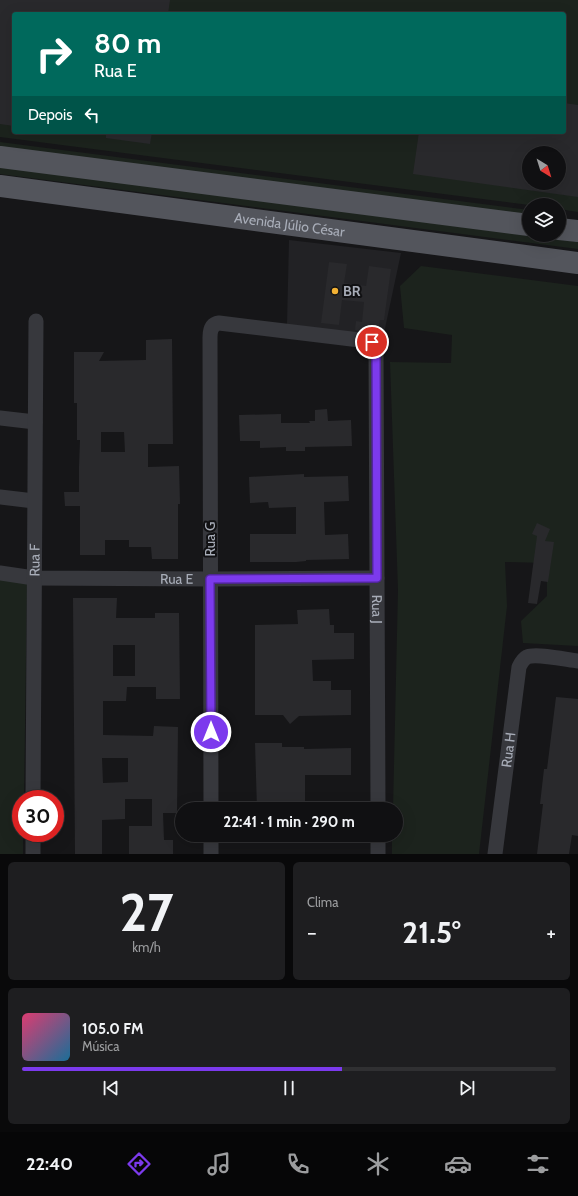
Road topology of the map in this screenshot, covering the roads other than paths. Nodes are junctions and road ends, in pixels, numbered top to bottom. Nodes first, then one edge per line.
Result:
1 (0, 157) edge
2 (0, 186) edge
3 (522, 224) edge
4 (566, 230) edge
5 (578, 231) edge
6 (578, 263) edge
7 (36, 321) dead end
8 (220, 323) joint
9 (0, 418) edge
10 (35, 422) junction
11 (0, 497) edge
12 (34, 502) junction
13 (0, 573) edge
14 (34, 578) junction
15 (377, 578) junction
16 (210, 579) junction
17 (578, 661) edge
18 (33, 790) edge
19 (211, 802) edge
20 (378, 802) edge
21 (33, 842) edge
22 (211, 842) edge
23 (378, 842) edge
24 (33, 854) edge
25 (211, 854) edge
26 (378, 854) edge
27 (495, 854) edge

1 - 3 main road
2 - 6 main road, Avenida Júlio César
4 - 5 main road
7 - 10 street, Rua F
8 - 15 street, Rua J
8 - 16 street, Rua G
9 - 10 street
10 - 12 street, Rua F
11 - 12 street
12 - 14 street, Rua F
13 - 14 street, Rua E
14 - 16 street, Rua E
14 - 18 street, Rua F
15 - 16 street, Rua E
15 - 20 street, Rua J
16 - 19 street, Rua G
17 - 27 street, Rua H
21 - 24 street
22 - 25 street
23 - 26 street

